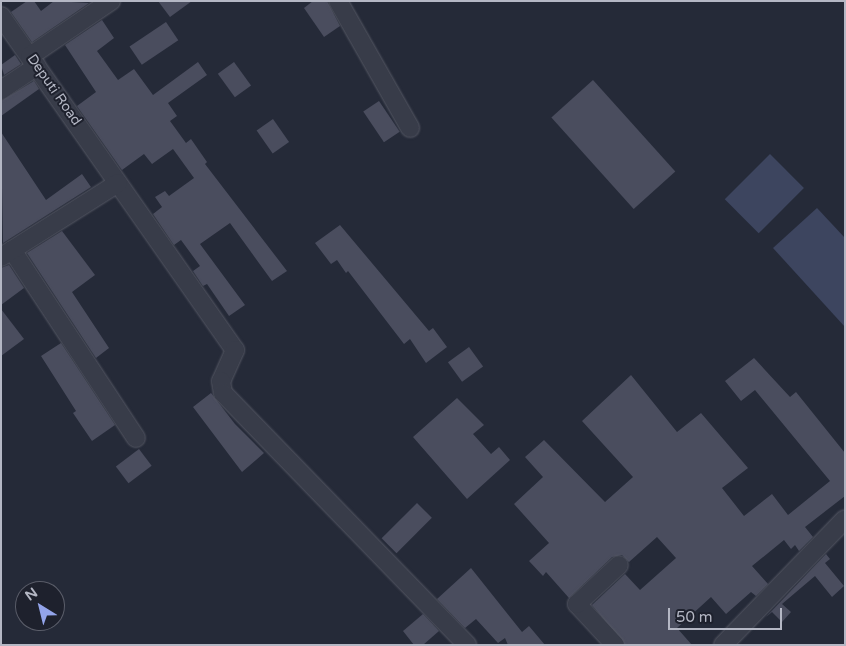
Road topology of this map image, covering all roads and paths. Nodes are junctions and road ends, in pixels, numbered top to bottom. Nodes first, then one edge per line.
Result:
1 (111, 1) edge
2 (338, 1) edge
3 (1, 16) edge
4 (34, 61) junction
5 (1, 90) edge
6 (410, 128) dead end
7 (118, 183) junction
8 (7, 254) edge
9 (136, 438) dead end
10 (845, 519) edge
11 (619, 565) dead end
12 (727, 643) edge
13 (467, 645) edge
14 (615, 645) edge

1 - 4 street
2 - 6 street
3 - 4 street, Deputi Road
4 - 5 street
4 - 7 street, Deputi Road
7 - 8 street
7 - 13 street, Deputi Road
8 - 9 street
10 - 12 street
11 - 14 street

